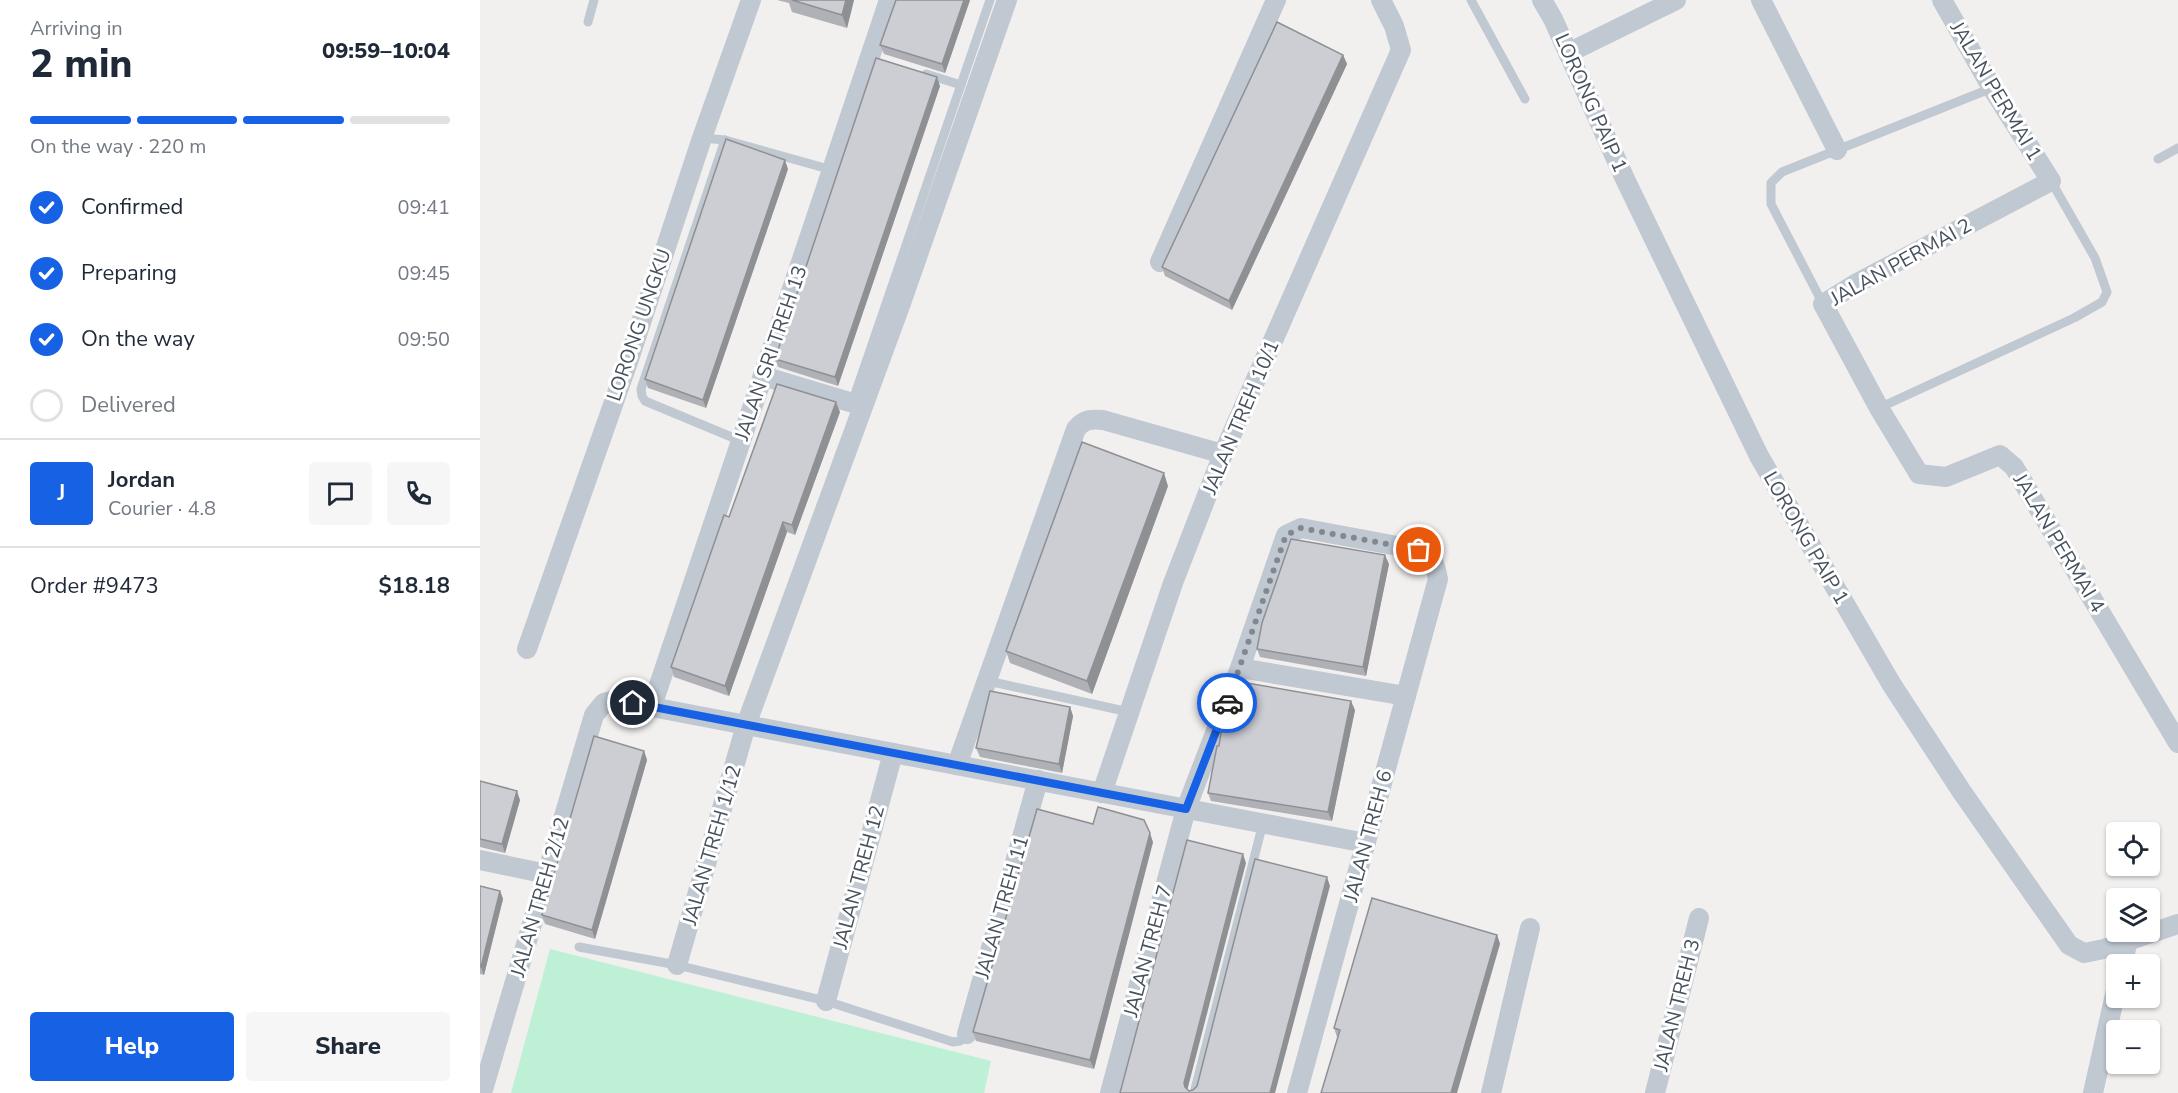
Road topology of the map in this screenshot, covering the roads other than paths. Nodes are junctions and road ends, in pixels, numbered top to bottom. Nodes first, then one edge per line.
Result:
1 (594, 0) edge
2 (751, 0) edge
3 (889, 0) edge
4 (990, 0) edge
5 (1007, 0) edge
6 (1276, 0) edge
7 (1381, 0) edge
8 (1471, 0) edge
9 (1542, 0) edge
10 (1676, 0) edge
11 (1761, 0) edge
12 (1942, 0) edge
13 (588, 22) dead end
14 (1568, 53) junction
15 (915, 71) edge
16 (961, 85) junction
17 (1992, 88) junction
18 (1525, 99) dead end
19 (702, 138) junction
20 (725, 140) junction
21 (2178, 148) edge
22 (1838, 150) junction
23 (2158, 159) dead end
24 (832, 170) junction
25 (2051, 181) junction
26 (1160, 262) dead end
27 (1823, 304) junction
28 (763, 376) junction
29 (858, 405) junction
30 (1880, 408) junction
31 (741, 441) junction
32 (1223, 454) junction
33 (1438, 579) joint
34 (527, 650) dead end
35 (1240, 668) junction
36 (988, 681) junction
37 (1406, 696) junction
38 (652, 706) junction
39 (1129, 712) junction
40 (746, 724) junction
41 (2178, 743) edge
42 (893, 753) junction
43 (957, 765) junction
44 (1038, 780) junction
45 (1102, 793) junction
46 (1186, 809) junction
47 (1263, 824) junction
48 (1366, 843) junction
49 (480, 860) edge
50 (547, 874) junction
51 (1699, 918) dead end
52 (2178, 924) edge
53 (1530, 928) dead end
54 (2160, 930) edge
55 (2125, 942) edge
56 (579, 947) dead end
57 (677, 965) junction
58 (826, 1000) junction
59 (2112, 1008) edge
60 (967, 1034) joint
61 (482, 1093) edge
62 (1110, 1093) edge
63 (1194, 1093) edge
64 (1297, 1093) edge
65 (1491, 1093) edge
66 (1655, 1093) edge
67 (2093, 1093) edge

1 - 13 lane
2 - 19 street, LORONG UNGKU
3 - 24 street, JALAN SRI TREH 13
4 - 16 lane
5 - 29 street, JALAN TREH 1/12
6 - 26 street
7 - 32 street, JALAN TREH 10/1
8 - 18 lane
9 - 14 street, LORONG PAIP 1
10 - 14 street
11 - 22 street
12 - 17 street, JALAN PERMAI 1
14 - 55 street, LORONG PAIP 1
15 - 16 lane
16 - 29 lane
17 - 22 lane
17 - 25 street, JALAN PERMAI 1
19 - 20 lane
19 - 34 street, LORONG UNGKU
20 - 24 lane
20 - 31 lane
21 - 23 lane
22 - 27 lane
24 - 28 street, JALAN SRI TREH 13
25 - 27 street, JALAN PERMAI 2
25 - 30 lane
27 - 30 street, JALAN PERMAI 2
28 - 29 street
28 - 31 street, JALAN SRI TREH 13
29 - 40 street, JALAN TREH 1/12
30 - 41 street, JALAN PERMAI 4
31 - 38 street, JALAN SRI TREH 13
32 - 36 street
32 - 39 street, JALAN TREH 10/1
33 - 35 street, JALAN TREH 7
33 - 37 street, JALAN TREH 6
35 - 37 street
35 - 46 street, JALAN TREH 7
36 - 39 lane
36 - 43 street
37 - 48 street, JALAN TREH 6
38 - 40 street
38 - 50 street, JALAN TREH 2/12
39 - 45 street, JALAN TREH 10/1
40 - 42 street
40 - 57 street, JALAN TREH 1/12
42 - 43 street
42 - 58 street, JALAN TREH 12
43 - 44 street
44 - 45 street
44 - 60 street, JALAN TREH 11
45 - 46 street
46 - 47 street
46 - 62 street, JALAN TREH 7
47 - 48 street
47 - 63 lane
48 - 64 street, JALAN TREH 6
49 - 50 street
50 - 61 street, JALAN TREH 2/12
51 - 66 street, JALAN TREH 3
52 - 54 street, LORONG PAIP 1
53 - 65 street
56 - 57 lane
57 - 58 lane
58 - 60 lane
59 - 67 street

